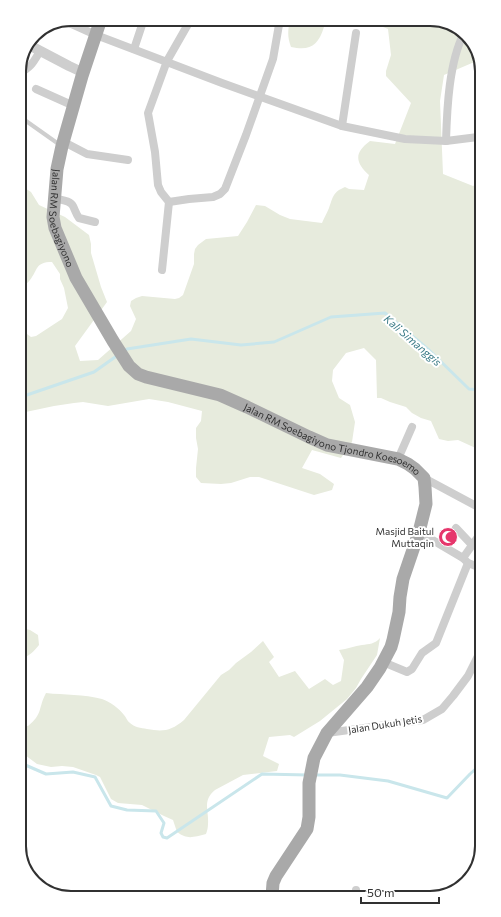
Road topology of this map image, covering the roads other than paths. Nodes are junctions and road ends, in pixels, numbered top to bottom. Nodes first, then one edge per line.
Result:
1 (76, 26) edge
2 (99, 26) edge
3 (142, 26) edge
4 (187, 26) edge
5 (279, 26) edge
6 (356, 33) dead end
7 (96, 35) junction
8 (462, 39) edge
9 (33, 47) edge
10 (134, 49) junction
11 (40, 51) junction
12 (167, 61) junction
13 (26, 70) edge
14 (84, 73) junction
15 (36, 89) dead end
16 (259, 96) junction
17 (74, 106) junction
18 (26, 120) edge
19 (342, 126) junction
20 (475, 137) edge
21 (446, 141) junction
22 (63, 144) junction
23 (128, 160) dead end
24 (54, 198) junction
25 (169, 202) junction
26 (95, 222) dead end
27 (162, 270) dead end
28 (129, 366) joint
29 (412, 427) dead end
30 (398, 460) junction
31 (424, 478) junction
32 (475, 505) edge
33 (456, 528) dead end
34 (419, 532) junction
35 (475, 541) edge
36 (472, 545) junction
37 (465, 560) junction
38 (475, 565) edge
39 (383, 662) junction
40 (475, 662) edge
41 (327, 733) junction
42 (272, 891) edge

1 - 7 street
2 - 7 main road, Jalan RM Soebagiyono
3 - 10 street
4 - 12 street
5 - 16 street
6 - 19 street
7 - 10 street
7 - 14 main road, Jalan RM Soebagiyono
8 - 21 street
9 - 11 street
10 - 12 street
11 - 13 street
11 - 14 street
12 - 16 street
12 - 25 street
14 - 17 main road, Jalan RM Soebagiyono
15 - 17 street
16 - 19 street
16 - 25 street
17 - 22 main road, Jalan RM Soebagiyono
18 - 22 lane
19 - 21 street
20 - 21 street
22 - 23 street
22 - 24 main road, Jalan RM Soebagiyono
24 - 26 street
24 - 28 main road, Jalan RM Soebagiyono
25 - 27 street
28 - 30 main road, Jalan RM Soebagiyono Tjondro Koesoemo
29 - 30 street
30 - 31 main road, Jalan RM Soebagiyono Tjondro Koesoemo
31 - 32 street
31 - 34 main road, Jalan RM Soebagiyono Tjondro Koesoemo
33 - 36 street
34 - 37 street
34 - 39 main road, Jalan RM Soebagiyono Tjondro Koesoemo
35 - 36 street
36 - 37 street
37 - 38 street
37 - 39 street
39 - 41 main road, Jalan RM Soebagiyono Tjondro Koesoemo
40 - 41 street, Jalan Dukuh Jetis
41 - 42 main road, Jalan RM Soebagiyono Tjondro Koesoemo

